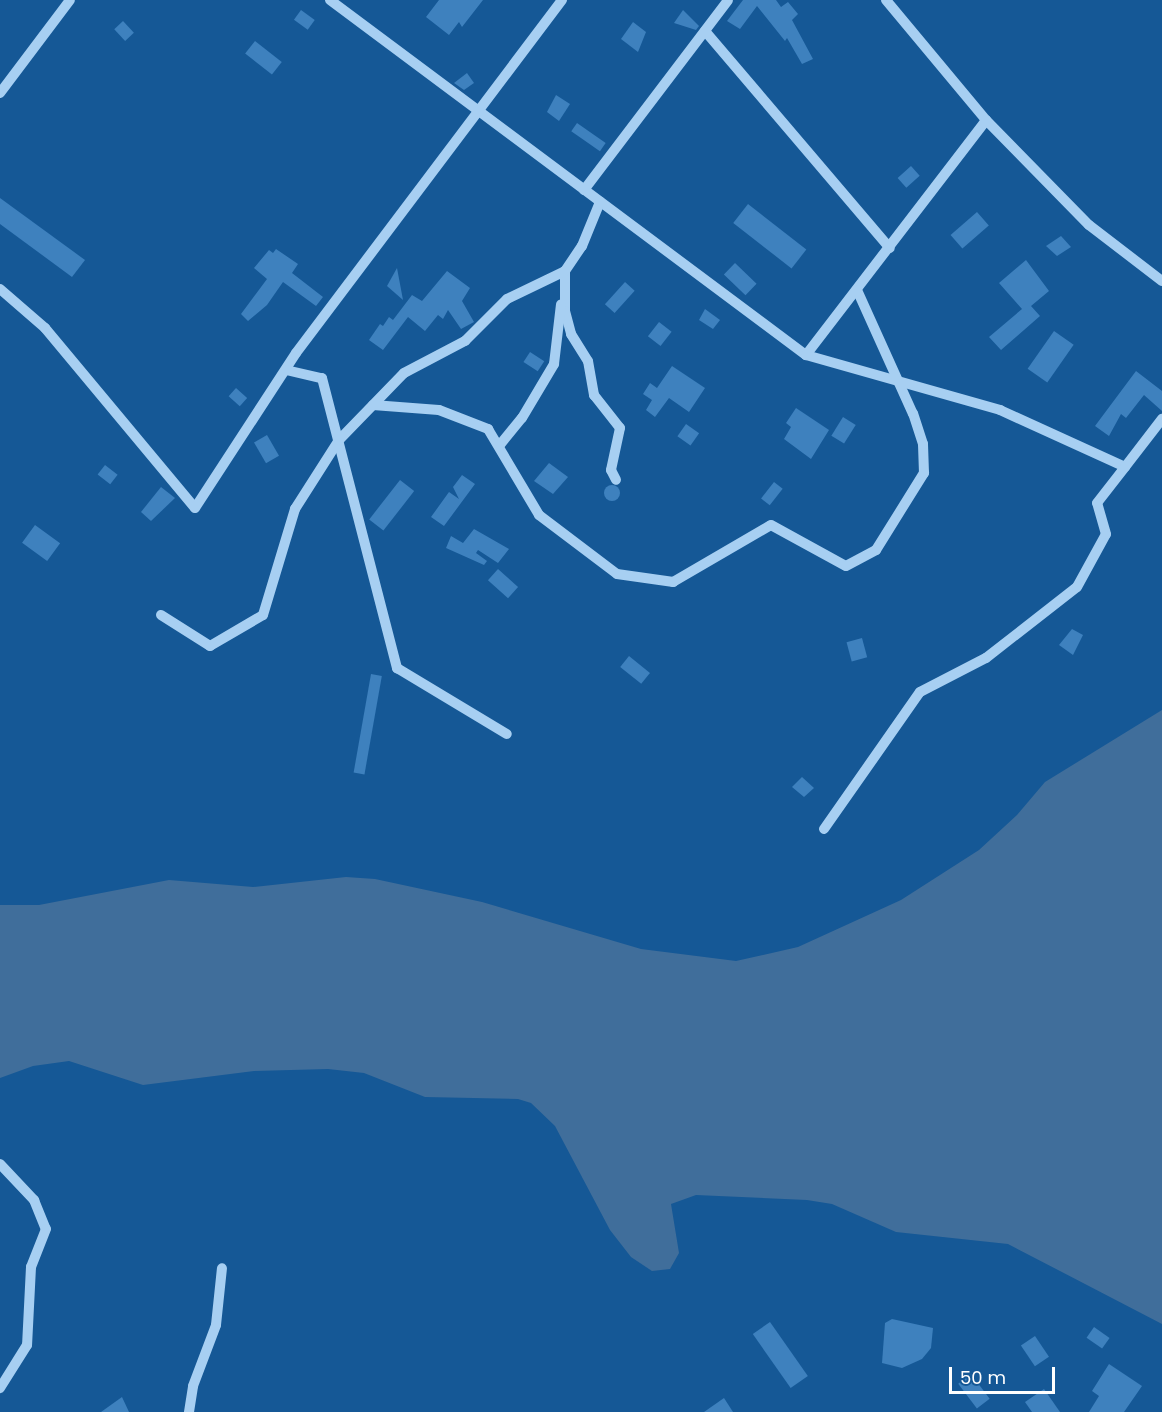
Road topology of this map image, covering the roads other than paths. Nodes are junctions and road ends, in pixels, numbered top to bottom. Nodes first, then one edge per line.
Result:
1 (70, 0) edge
2 (330, 0) edge
3 (548, 0) edge
4 (728, 0) edge
5 (886, 0) edge
6 (560, 4) edge
7 (705, 31) junction
8 (0, 93) edge
9 (479, 111) junction
10 (986, 120) junction
11 (584, 190) junction
12 (600, 202) junction
13 (890, 248) junction
14 (566, 271) junction
15 (1162, 282) edge
16 (0, 289) edge
17 (857, 290) junction
18 (806, 355) junction
19 (286, 370) junction
20 (897, 379) junction
21 (373, 405) junction
22 (1162, 419) edge
23 (339, 440) junction
24 (499, 446) junction
25 (1125, 468) junction
26 (616, 480) dead end
27 (161, 615) dead end
28 (507, 734) dead end
29 (824, 829) dead end
30 (0, 1164) edge
31 (222, 1268) dead end
32 (0, 1388) edge
33 (189, 1412) edge

1 - 8 street
2 - 9 street
3 - 6 street
4 - 7 street
5 - 10 street
6 - 9 street
7 - 11 street
7 - 13 street
9 - 11 street
9 - 19 street
10 - 13 street
10 - 15 street
11 - 12 street
12 - 14 street
12 - 18 street
13 - 17 street
14 - 21 street
14 - 24 street
14 - 26 street
16 - 19 street
17 - 18 street
17 - 20 street
18 - 20 street
19 - 23 street
20 - 24 street
20 - 25 street
21 - 23 street
21 - 24 street
22 - 25 street
23 - 27 street
23 - 28 street
25 - 29 street
30 - 32 street
31 - 33 street

